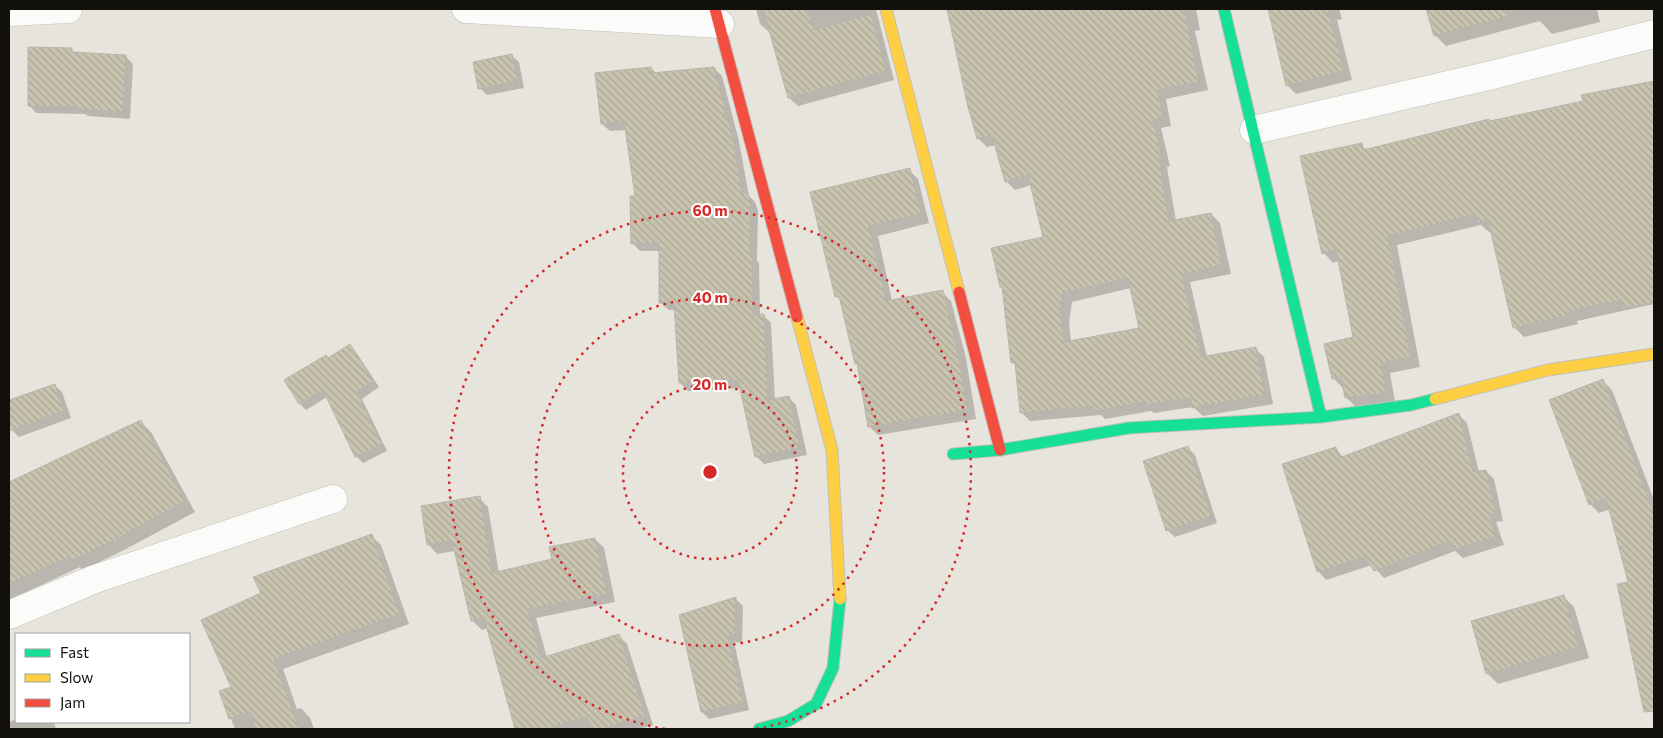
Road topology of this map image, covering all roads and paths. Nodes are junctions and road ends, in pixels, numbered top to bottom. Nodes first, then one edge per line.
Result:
1 (68, 9) edge
2 (466, 9) edge
3 (886, 9) edge
4 (1224, 9) edge
5 (9, 12) edge
6 (717, 16) edge
7 (1654, 34) edge
8 (1254, 130) junction
9 (1654, 354) edge
10 (1321, 417) junction
11 (1000, 450) junction
12 (953, 454) dead end
13 (333, 499) dead end
14 (9, 615) edge
15 (759, 729) edge

1 - 5 street
2 - 6 street
3 - 11 street
4 - 8 street
6 - 15 street
7 - 8 street
8 - 10 street
9 - 10 street
10 - 11 street
11 - 12 street
13 - 14 street

